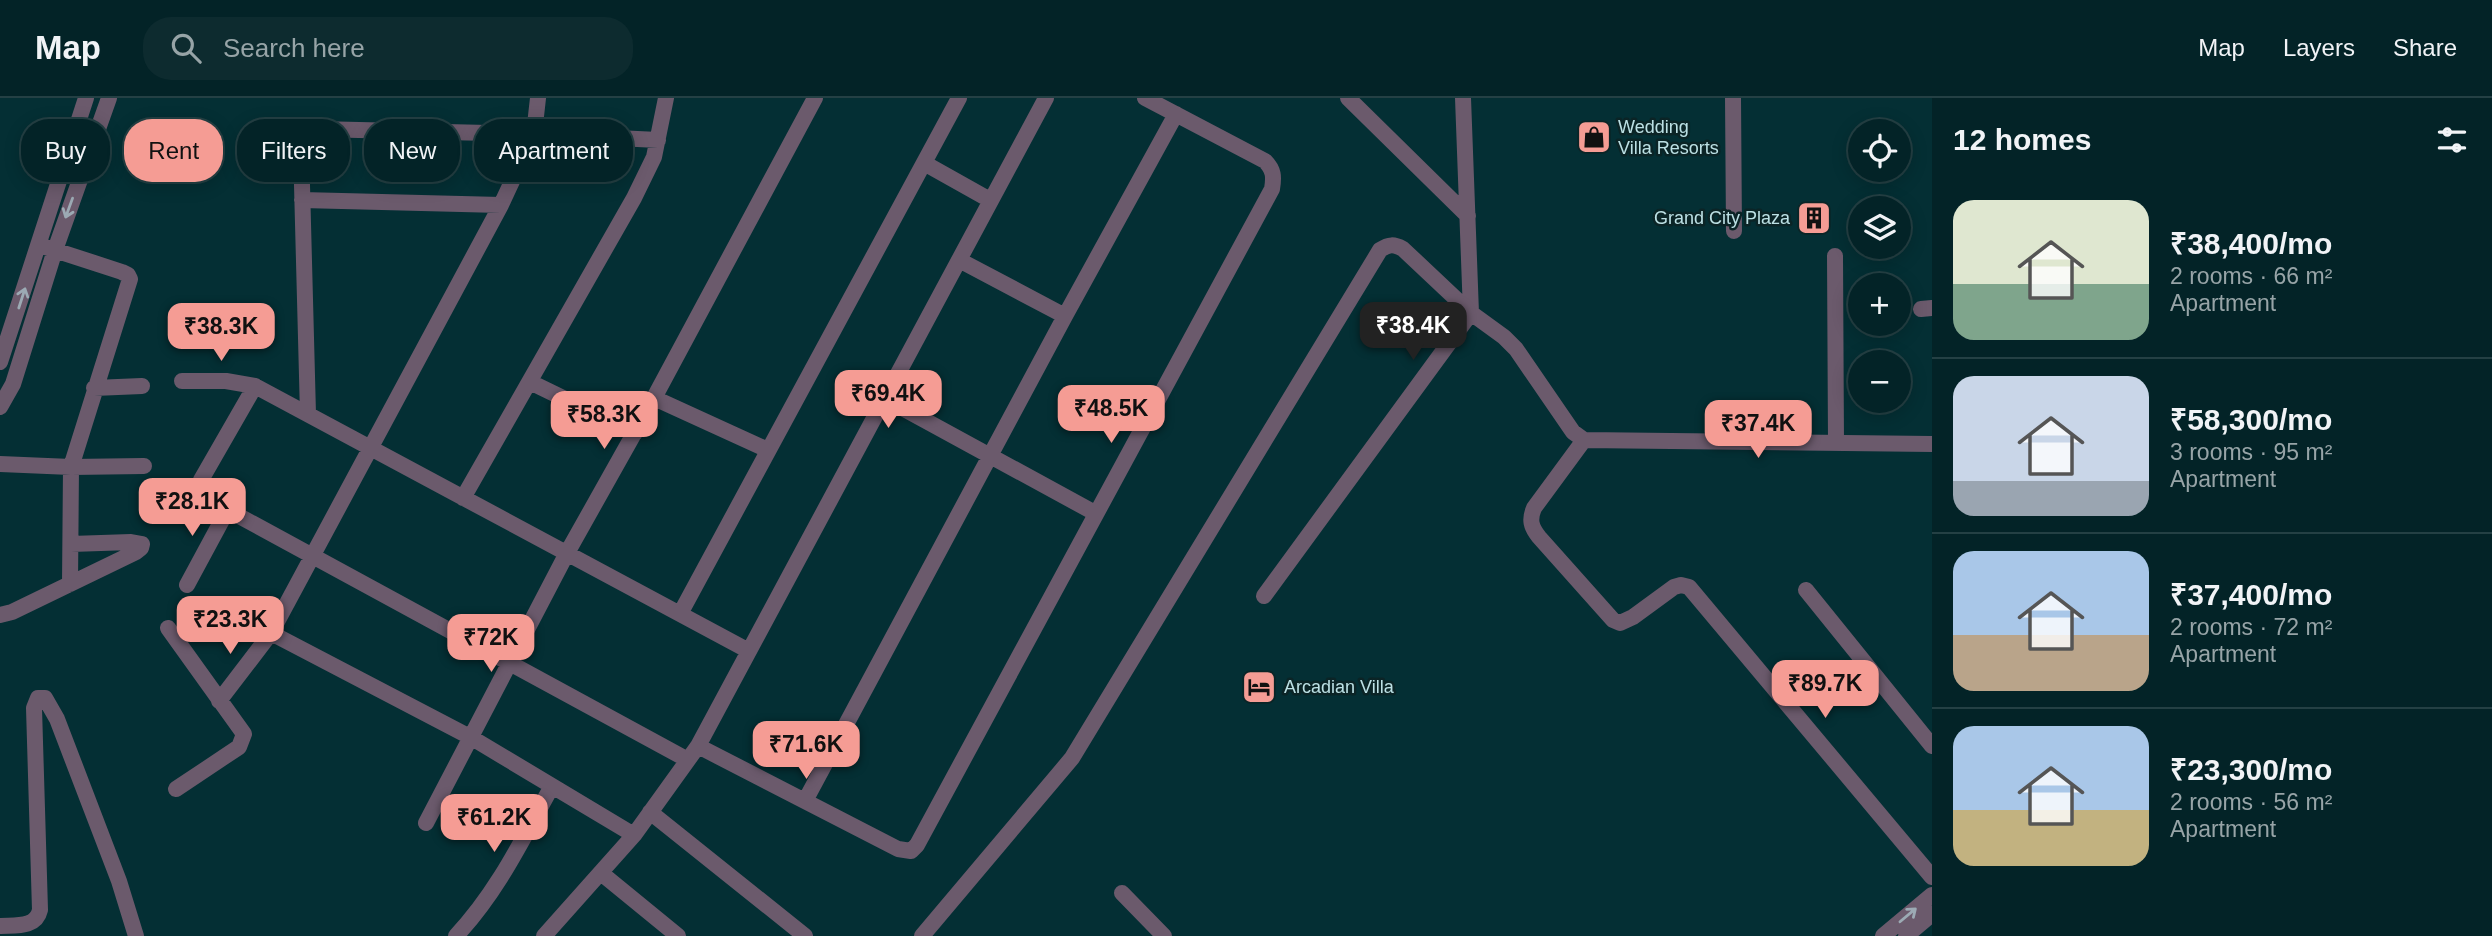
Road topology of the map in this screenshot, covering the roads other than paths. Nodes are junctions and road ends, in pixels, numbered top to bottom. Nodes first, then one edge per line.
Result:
1 (86, 98) edge
2 (109, 98) edge
3 (538, 98) edge
4 (666, 98) edge
5 (815, 98) edge
6 (959, 98) edge
7 (1046, 98) edge
8 (1144, 98) edge
9 (1348, 98) edge
10 (1463, 98) edge
11 (1733, 98) edge
12 (1176, 114) junction
13 (79, 119) edge
14 (101, 119) edge
15 (536, 119) edge
16 (474, 133) edge
17 (633, 139) edge
18 (658, 140) junction
19 (924, 163) junction
20 (62, 182) edge
21 (75, 182) edge
22 (512, 182) edge
23 (302, 200) junction
24 (990, 200) junction
25 (501, 205) junction
26 (1468, 216) junction
27 (1734, 231) dead end
28 (47, 247) junction
29 (1835, 256) dead end
30 (959, 260) junction
31 (1471, 313) junction
32 (1065, 316) junction
33 (22, 355) junction
34 (1, 356) edge
35 (182, 381) dead end
36 (530, 382) junction
37 (142, 386) dead end
38 (255, 386) junction
39 (94, 388) junction
40 (654, 398) junction
41 (884, 398) junction
42 (0, 407) edge
43 (308, 414) junction
44 (635, 433) junction
45 (1584, 440) junction
46 (1836, 443) junction
47 (1932, 444) edge
48 (369, 447) junction
49 (768, 450) junction
50 (990, 454) junction
51 (0, 464) edge
52 (144, 466) dead end
53 (71, 467) junction
54 (463, 498) junction
55 (228, 509) junction
56 (1095, 513) junction
57 (71, 544) junction
58 (567, 553) junction
59 (311, 556) junction
60 (71, 584) junction
61 (187, 585) dead end
62 (1806, 590) dead end
63 (1264, 596) dead end
64 (680, 614) junction
65 (0, 615) edge
66 (168, 628) dead end
67 (271, 633) junction
68 (749, 651) junction
69 (511, 664) junction
70 (219, 701) junction
71 (472, 738) junction
72 (698, 746) junction
73 (1932, 746) edge
74 (688, 760) junction
75 (552, 786) junction
76 (176, 789) dead end
77 (805, 801) junction
78 (650, 812) junction
79 (426, 823) dead end
80 (634, 835) junction
81 (601, 873) junction
82 (1932, 877) edge
83 (1122, 893) dead end
84 (1932, 895) edge
85 (1932, 914) edge
86 (0, 926) edge
87 (136, 936) edge
88 (456, 936) edge
89 (544, 936) edge
90 (678, 936) edge
91 (805, 936) edge
92 (922, 936) edge
93 (1164, 936) edge
94 (1883, 936) edge
95 (1906, 936) edge

1 - 13 street
2 - 14 street
3 - 15 street
4 - 18 street
5 - 40 street
6 - 19 street
7 - 24 street
8 - 12 street
9 - 26 street
10 - 26 street
11 - 27 street
12 - 32 street
12 - 56 street
16 - 23 street
17 - 18 street
18 - 36 street
19 - 24 street
19 - 49 street
20 - 28 street
21 -> 28 street
22 - 25 street
23 - 25 street
23 - 43 street
24 - 30 street
25 - 48 street
26 - 31 street
28 - 33 street
34 -> 28 street
28 - 39 street
29 - 46 street
30 - 32 street
30 - 41 street
31 - 45 street
31 - 63 street
31 - 92 street
32 - 50 street
33 - 34 street
33 - 42 street
35 - 38 street
36 - 44 street
36 - 54 street
37 - 39 street
38 - 43 street
38 - 55 street
39 - 53 street
40 - 44 street
40 - 49 street
41 - 50 street
41 - 68 street
43 - 48 street
44 - 58 street
45 - 46 street
45 - 82 street
46 - 47 street
48 - 54 street
48 - 59 street
49 - 64 street
50 - 56 street
50 - 77 street
51 - 53 street
52 - 53 street
53 - 57 street
54 - 58 street
55 - 59 street
55 - 61 street
56 - 77 street
57 - 60 street
57 - 60 street
58 - 64 street
58 - 69 street
59 - 67 street
59 - 69 street
60 - 65 street
62 - 73 street
64 - 68 street
66 - 70 street
67 - 70 street
67 - 71 street
68 - 72 street
69 - 71 street
69 - 74 street
70 - 76 street
71 - 75 street
71 - 79 street
72 - 74 street
72 - 77 street
74 - 78 street
75 - 80 street
75 - 88 street
78 - 80 street
78 - 91 street
80 - 81 street
81 - 89 street
81 - 90 street
83 - 93 street
94 -> 84 street
85 - 95 street
86 - 87 street

